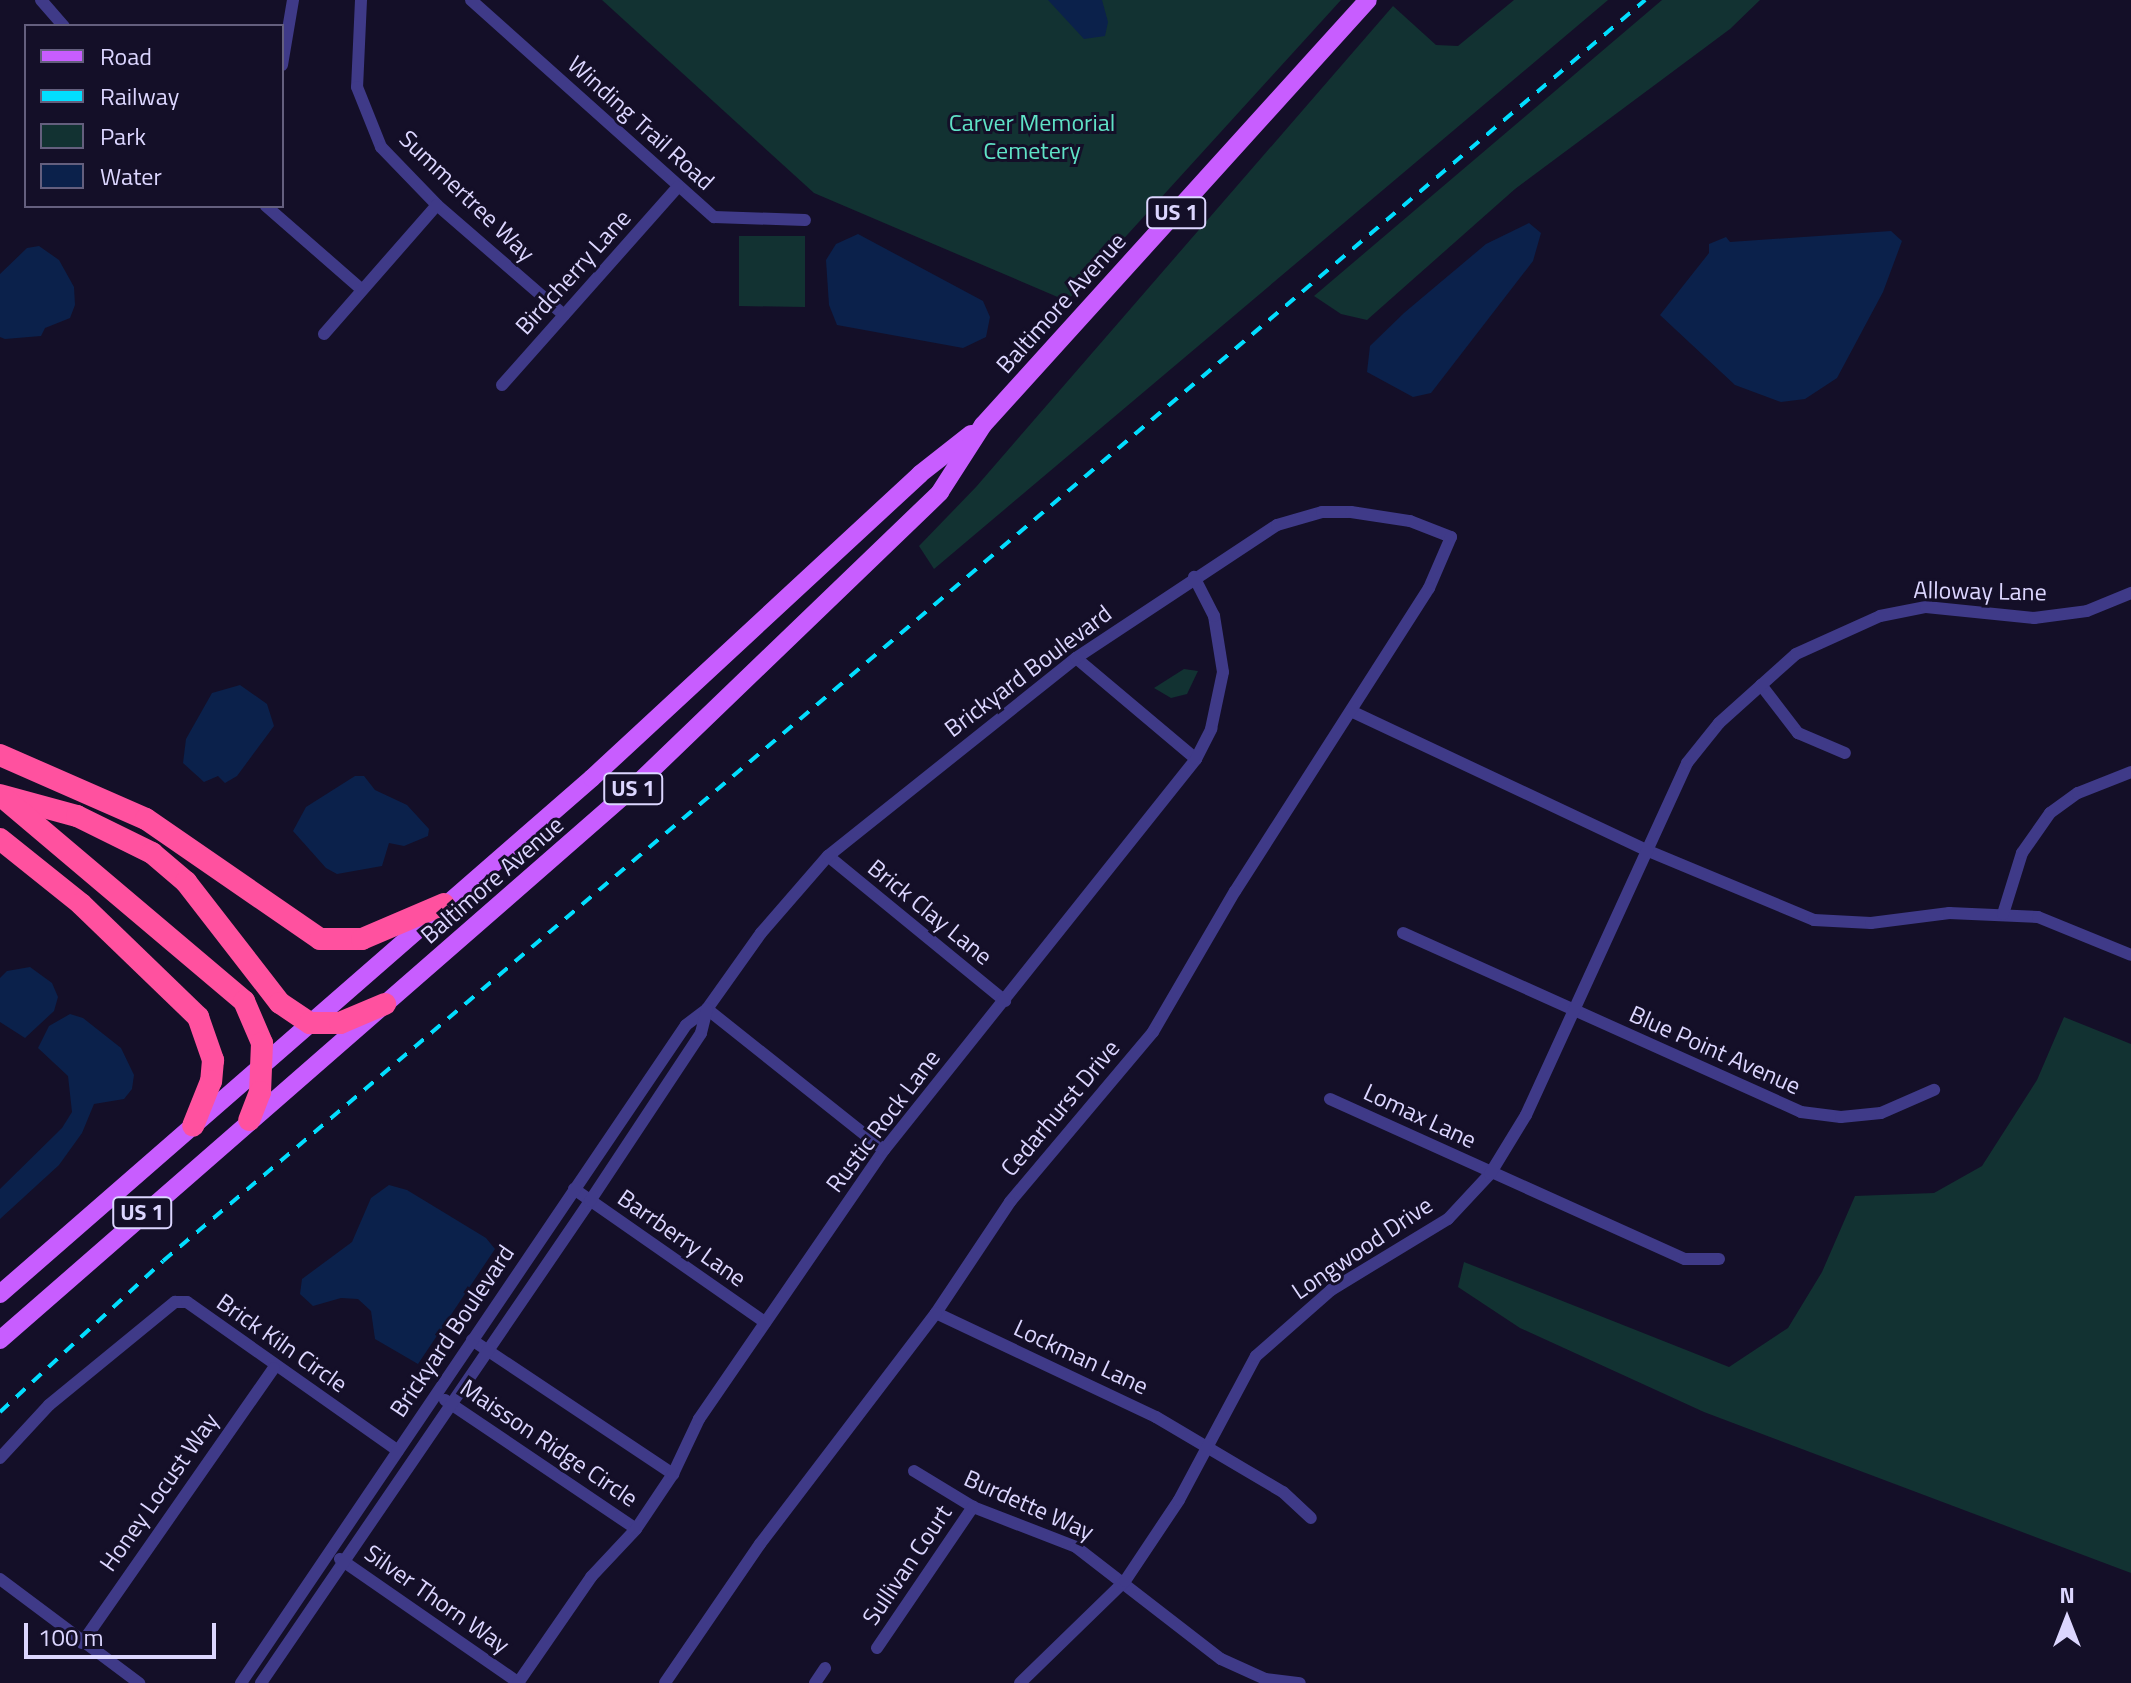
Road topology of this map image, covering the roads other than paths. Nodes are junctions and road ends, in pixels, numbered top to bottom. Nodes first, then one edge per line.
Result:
1 (41, 0) edge
2 (293, 0) edge
3 (361, 0) edge
4 (471, 0) edge
5 (1368, 0) edge
6 (62, 24) edge
7 (284, 53) edge
8 (678, 187) junction
9 (437, 205) junction
10 (268, 208) edge
11 (805, 220) dead end
12 (360, 288) junction
13 (564, 315) junction
14 (324, 334) dead end
15 (502, 385) dead end
16 (983, 425) junction
17 (1451, 537) joint
18 (1194, 577) junction
19 (2131, 593) edge
20 (1076, 658) junction
21 (1761, 685) junction
22 (1353, 712) junction
23 (1845, 753) dead end
24 (0, 755) edge
25 (1196, 759) junction
26 (2131, 772) edge
27 (0, 795) edge
28 (0, 839) edge
29 (1646, 850) junction
30 (828, 856) junction
31 (444, 904) junction
32 (2003, 914) junction
33 (1403, 933) dead end
34 (2131, 955) edge
35 (1005, 1001) junction
36 (385, 1004) junction
37 (707, 1009) junction
38 (1572, 1012) junction
39 (310, 1023) junction
40 (262, 1065) junction
41 (1934, 1090) dead end
42 (1330, 1099) dead end
43 (249, 1120) junction
44 (193, 1126) junction
45 (884, 1150) junction
46 (1490, 1174) junction
47 (574, 1189) junction
48 (590, 1201) junction
49 (1719, 1259) dead end
50 (0, 1294) edge
51 (936, 1313) junction
52 (765, 1322) junction
53 (0, 1340) edge
54 (472, 1340) junction
55 (488, 1351) junction
56 (274, 1368) junction
57 (437, 1393) junction
58 (451, 1406) junction
59 (1204, 1447) junction
60 (398, 1451) junction
61 (0, 1458) edge
62 (914, 1471) dead end
63 (673, 1474) junction
64 (973, 1507) junction
65 (1311, 1518) dead end
66 (636, 1529) junction
67 (329, 1553) junction
68 (345, 1562) junction
69 (0, 1579) edge
70 (1125, 1581) junction
71 (82, 1643) junction
72 (877, 1648) dead end
73 (825, 1668) dead end
74 (1265, 1681) edge
75 (139, 1683) edge
76 (241, 1683) edge
77 (261, 1683) edge
78 (518, 1683) edge
79 (665, 1683) edge
80 (815, 1683) edge
81 (1020, 1683) edge
82 (1300, 1683) edge

1 - 6 street
2 - 7 street
3 - 9 street, Summertree Way
4 - 8 street, Winding Trail Road
5 - 16 main road, Baltimore Avenue / US 1
8 - 11 street, Winding Trail Road
8 - 13 street, Birdcherry Lane
9 - 12 street
9 - 13 street, Summertree Way
10 - 12 street
12 - 14 street
13 - 15 street, Birdcherry Lane
16 - 31 main road, Baltimore Avenue / US 1
16 - 36 main road, Baltimore Avenue / US 1
17 - 18 street, Brickyard Boulevard
17 - 22 street, Cedarhurst Drive
18 - 20 street, Brickyard Boulevard
18 - 25 street, Rustic Rock Lane
19 - 21 street, Alloway Lane
20 - 25 street
20 - 30 street, Brickyard Boulevard
21 - 23 street
21 - 29 street, Alloway Lane
22 - 29 street
22 - 51 street, Cedarhurst Drive
24 - 31 highway
25 - 35 street, Rustic Rock Lane
26 - 32 street
27 - 39 highway
27 - 40 highway
28 - 44 highway
29 - 32 street
29 - 38 street, Longwood Drive
30 - 35 street, Brick Clay Lane
30 - 37 street, Brickyard Boulevard
31 - 39 main road, Baltimore Avenue / US 1
32 - 34 street
33 - 38 street, Blue Point Avenue
35 - 45 street, Rustic Rock Lane
36 - 39 highway
36 - 43 main road, Baltimore Avenue / US 1
37 - 45 street
37 - 47 street, Brickyard Boulevard
37 - 48 street, Brickyard Boulevard
38 - 41 street, Blue Point Avenue
38 - 46 street, Longwood Drive
39 - 40 main road, Baltimore Avenue / US 1
40 - 43 highway
40 - 44 main road, Baltimore Avenue / US 1
42 - 46 street, Lomax Lane
43 - 53 main road, Baltimore Avenue / US 1
44 - 50 main road, Baltimore Avenue / US 1
45 - 52 street, Rustic Rock Lane
46 - 49 street, Lomax Lane
46 - 59 street, Longwood Drive
47 - 48 street, Barrberry Lane
47 - 54 street, Brickyard Boulevard
48 - 52 street, Barrberry Lane
48 - 55 street, Brickyard Boulevard
51 - 59 street, Lockman Lane
51 - 79 street, Cedarhurst Drive
52 - 63 street, Rustic Rock Lane
54 - 55 street, Maisson Ridge Circle
54 - 57 street, Brickyard Boulevard
55 - 58 street, Brickyard Boulevard
55 - 63 street, Maisson Ridge Circle
56 - 60 street, Brick Kiln Circle
56 - 61 street, Brick Kiln Circle
56 - 71 street, Honey Locust Way
57 - 58 street, Maisson Ridge Circle
57 - 60 street, Brickyard Boulevard
58 - 66 street, Maisson Ridge Circle
58 - 68 street, Brickyard Boulevard
59 - 65 street, Lockman Lane
59 - 70 street, Longwood Drive
60 - 67 street, Brickyard Boulevard
62 - 64 street, Burdette Way
63 - 66 street, Rustic Rock Lane
64 - 70 street, Burdette Way
64 - 72 street, Sullivan Court
66 - 78 street, Rustic Rock Lane
67 - 68 street, Silver Thorn Way
67 - 76 street, Brickyard Boulevard
68 - 77 street, Brickyard Boulevard
68 - 78 street, Silver Thorn Way
69 - 71 street
70 - 74 street, Burdette Way
70 - 81 street, Longwood Drive
71 - 75 street
73 - 80 street
74 - 82 street

